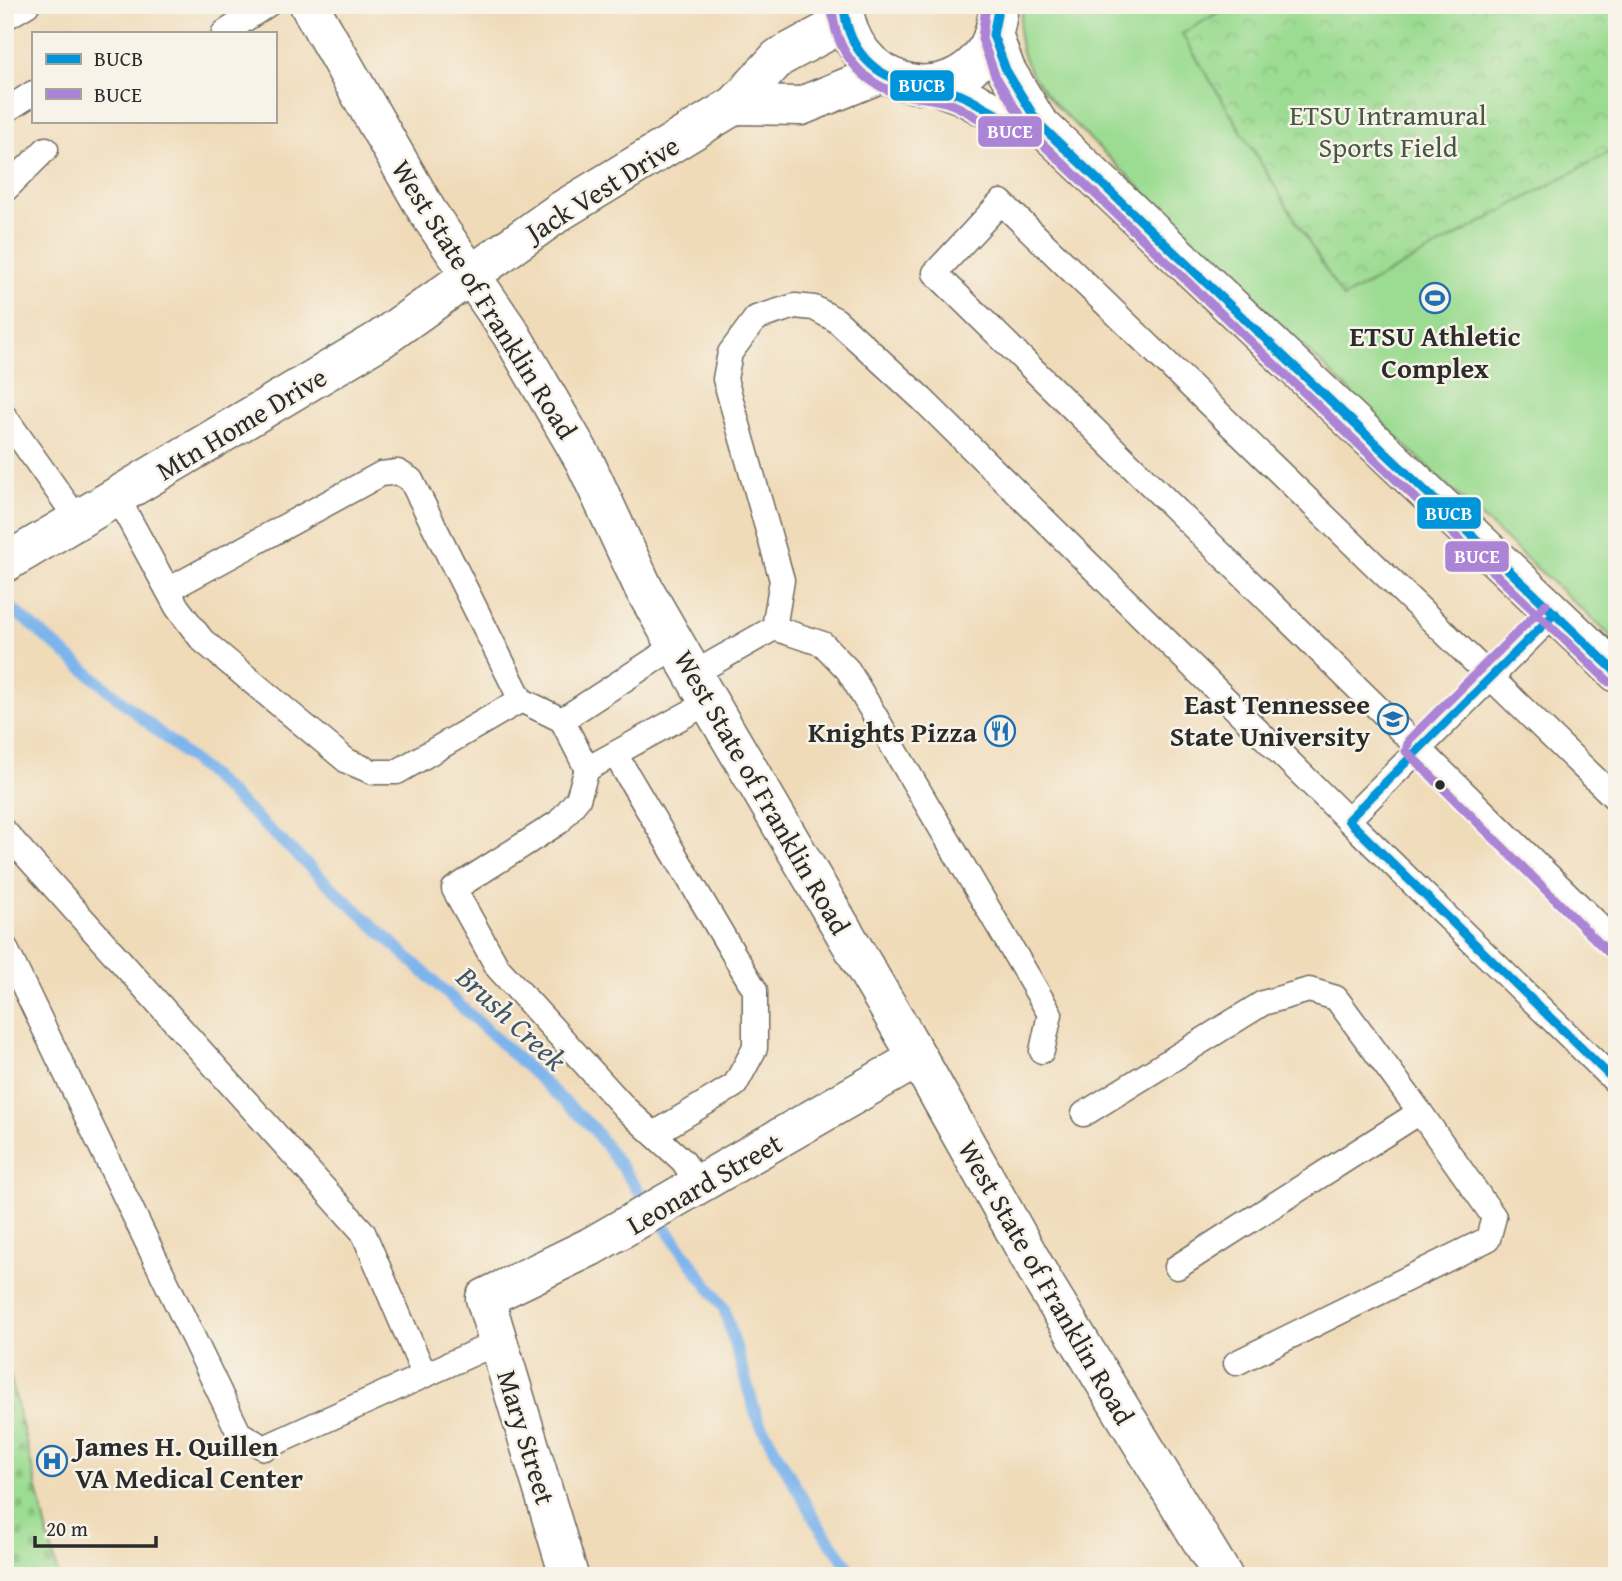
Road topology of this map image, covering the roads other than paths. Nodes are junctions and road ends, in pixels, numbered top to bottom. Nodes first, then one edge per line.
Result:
1 (27, 5) edge
2 (267, 5) edge
3 (309, 5) edge
4 (845, 13) edge
5 (5, 18) edge
6 (996, 20) edge
7 (226, 32) edge
8 (882, 73) junction
9 (931, 84) junction
10 (32, 94) edge
11 (735, 106) junction
12 (5, 111) edge
13 (1038, 122) junction
14 (46, 149) dead end
15 (5, 190) edge
16 (471, 275) junction
17 (5, 417) edge
18 (117, 497) junction
19 (78, 520) junction
20 (7, 562) edge
21 (168, 590) junction
22 (1555, 613) junction
23 (774, 628) junction
24 (693, 673) junction
25 (1617, 673) edge
26 (1491, 677) junction
27 (521, 700) junction
28 (562, 720) junction
29 (1418, 749) junction
30 (615, 754) junction
31 (587, 769) junction
32 (1617, 800) edge
33 (1348, 820) junction
34 (5, 832) edge
35 (1617, 943) edge
36 (5, 947) edge
37 (1042, 1051) dead end
38 (918, 1058) junction
39 (1617, 1083) edge
40 (1420, 1112) junction
41 (1084, 1114) dead end
42 (654, 1135) junction
43 (686, 1194) junction
44 (1177, 1267) dead end
45 (485, 1298) joint
46 (498, 1342) junction
47 (1236, 1363) dead end
48 (424, 1374) junction
49 (569, 1576) edge
50 (1223, 1576) edge

1 - 5 lane
2 - 7 lane
3 - 16 main road, West State of Franklin Road
4 - 8 main road
4 - 11 main road, Jack Vest Drive
6 - 9 main road
6 - 13 main road
8 - 9 main road
8 - 11 main road
9 - 13 main road
10 - 12 lane
11 - 16 main road, Jack Vest Drive
13 - 22 main road
14 - 15 lane
16 - 18 main road, Mtn Home Drive
16 - 24 main road, West State of Franklin Road
17 - 19 lane
18 - 19 main road, Mtn Home Drive
18 - 21 lane
19 - 20 main road, Mtn Home Drive
21 - 27 lane
21 - 27 lane
22 - 25 main road
22 - 26 lane
23 - 24 lane
23 - 33 lane
23 - 37 lane
24 - 28 lane
24 - 30 lane
24 - 38 main road, West State of Franklin Road
26 - 29 lane
26 - 29 lane
26 - 32 lane
27 - 28 lane
28 - 31 lane
29 - 33 lane
29 - 35 lane
30 - 31 lane
30 - 42 lane
31 - 42 lane
33 - 39 lane
34 - 48 lane
36 - 48 lane
38 - 43 main road, Leonard Street
38 - 50 main road, West State of Franklin Road
40 - 41 lane
40 - 44 lane
40 - 47 lane
42 - 43 lane
43 - 45 main road, Leonard Street
45 - 46 main road, Mary Street
46 - 48 lane
46 - 49 main road, Mary Street

